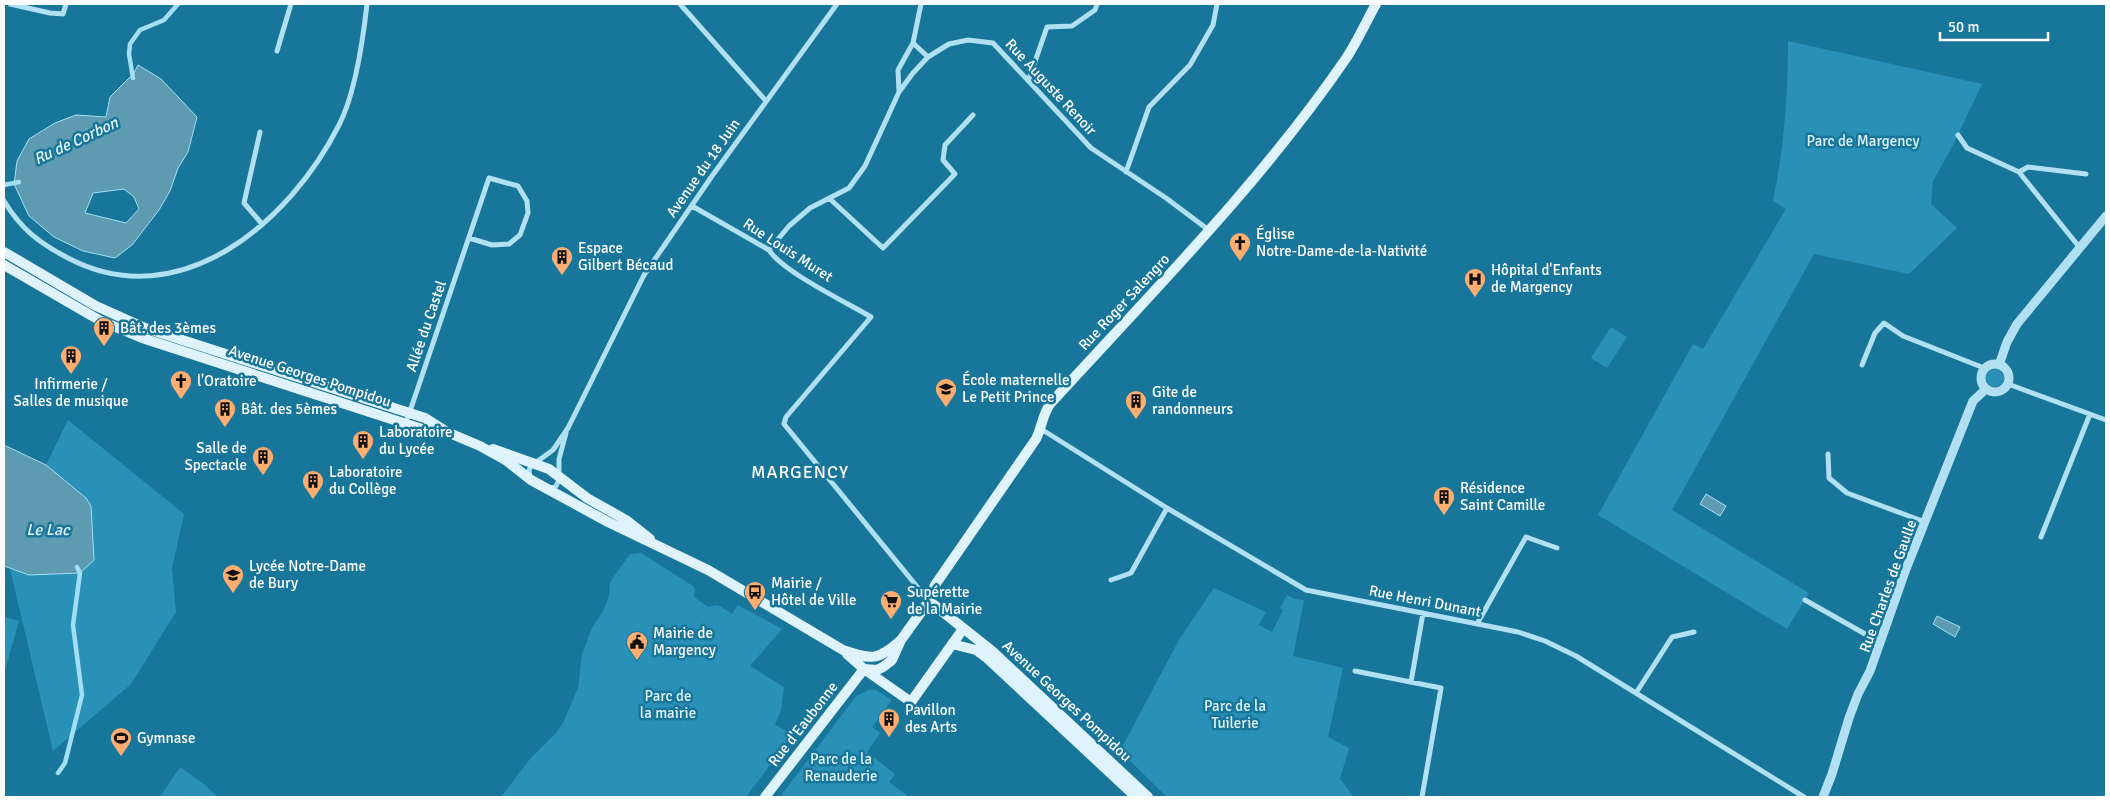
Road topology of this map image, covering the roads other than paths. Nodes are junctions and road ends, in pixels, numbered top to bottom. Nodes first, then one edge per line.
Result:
1 (10, 4) edge
2 (66, 4) edge
3 (291, 4) edge
4 (367, 4) edge
5 (680, 4) edge
6 (837, 4) edge
7 (921, 4) edge
8 (1097, 4) edge
9 (1217, 4) edge
10 (1376, 4) edge
11 (1380, 4) edge
12 (1361, 34) junction
13 (913, 43) junction
14 (277, 51) dead end
15 (928, 58) junction
16 (1029, 79) junction
17 (899, 92) junction
18 (766, 101) junction
19 (973, 115) dead end
20 (260, 132) dead end
21 (1958, 135) dead end
22 (1126, 172) junction
23 (2019, 172) junction
24 (2086, 174) dead end
25 (830, 199) junction
26 (4, 201) edge
27 (692, 206) junction
28 (2106, 216) edge
29 (262, 224) junction
30 (1210, 231) junction
31 (469, 238) junction
32 (2080, 248) junction
33 (770, 250) junction
34 (4, 252) edge
35 (4, 265) edge
36 (1862, 365) dead end
37 (1999, 365) junction
38 (1984, 368) junction
39 (2008, 384) junction
40 (1986, 389) junction
41 (409, 412) junction
42 (2090, 414) junction
43 (2106, 420) edge
44 (406, 423) junction
45 (568, 428) junction
46 (1041, 429) junction
47 (447, 432) junction
48 (480, 446) junction
49 (1828, 454) dead end
50 (533, 464) junction
51 (559, 476) junction
52 (531, 480) junction
53 (548, 488) junction
54 (1166, 508) junction
55 (1926, 522) junction
56 (2042, 537) dead end
57 (657, 544) junction
58 (1557, 548) dead end
59 (1111, 580) dead end
60 (1805, 600) dead end
61 (929, 601) junction
62 (1423, 613) junction
63 (1477, 624) junction
64 (963, 629) junction
65 (1694, 632) dead end
66 (902, 640) junction
67 (1881, 643) junction
68 (952, 644) junction
69 (843, 650) junction
70 (864, 669) junction
71 (1355, 671) dead end
72 (1411, 682) junction
73 (1636, 693) junction
74 (1142, 796) edge
75 (765, 797) edge
76 (1422, 797) edge
77 (1804, 797) edge
78 (1823, 797) edge

1 - 2 street
3 - 14 street
4 - 29 street
5 - 18 street
6 - 18 street, Avenue du 18 Juin
7 - 13 street
8 - 16 street
9 - 22 street
10 - 12 main road, Rue Roger Salengro
11 - 12 main road, Rue Roger Salengro
12 - 30 main road, Rue Roger Salengro
13 - 15 street
13 - 17 street
15 - 16 street, Rue Auguste Renoir
15 - 17 street, Rue Auguste Renoir
16 - 22 street, Rue Auguste Renoir
17 - 25 street, Rue Auguste Renoir
18 - 27 street, Avenue du 18 Juin
19 - 25 street
20 - 29 street
21 - 23 street
22 - 30 street, Rue Auguste Renoir
23 - 24 street
23 - 32 street
25 - 33 street, Rue Auguste Renoir
26 - 29 street
27 - 33 street, Rue Louis Muret
27 - 45 street, Avenue du 18 Juin
28 - 32 street
30 - 46 main road, Rue Roger Salengro
31 - 31 street, Allée du Castel
31 - 41 street, Allée du Castel
32 - 37 street
33 - 61 street, Rue Louis Muret
34 - 41 main road, Avenue Georges Pompidou
35 - 44 main road, Avenue Georges Pompidou
36 - 38 street
37 - 38 street
37 - 39 street
38 - 40 street
39 - 40 street
39 - 42 street
40 - 55 street, Rue Charles de Gaulle
41 - 44 street, Allée du Castel
41 - 47 main road, Avenue Georges Pompidou
42 - 43 street
42 - 56 street
44 - 47 main road, Avenue Georges Pompidou
45 - 50 street, Avenue du 18 Juin
45 - 51 street
46 - 54 street, Rue Henri Dunant
46 - 61 main road, Rue Roger Salengro
47 - 48 main road, Avenue Georges Pompidou
48 - 50 main road, Avenue Georges Pompidou
48 - 52 main road, Avenue Georges Pompidou
49 - 55 street
50 - 51 main road, Avenue Georges Pompidou
50 - 52 street
51 - 53 street
51 - 57 main road, Avenue Georges Pompidou
52 - 53 main road, Avenue Georges Pompidou
53 - 57 main road, Avenue Georges Pompidou
54 - 59 street
54 - 62 street, Rue Henri Dunant
55 - 67 street, Rue Charles de Gaulle
57 - 69 main road, Avenue Georges Pompidou
58 - 63 street
60 - 67 street
61 - 64 main road, Avenue Georges Pompidou
61 - 66 main road, Avenue Georges Pompidou
62 - 63 street, Rue Henri Dunant
62 - 72 street
63 - 73 street, Rue Henri Dunant
64 - 68 main road, Avenue Georges Pompidou
64 - 74 main road, Avenue Georges Pompidou
65 - 73 street
66 - 69 main road, Avenue Georges Pompidou
66 - 70 main road, Avenue Georges Pompidou
67 - 78 street, Rue Charles de Gaulle
68 - 70 main road, Avenue Georges Pompidou
68 - 74 main road, Avenue Georges Pompidou
69 - 70 main road, Avenue Georges Pompidou
70 - 75 main road, Rue d'Eaubonne
71 - 72 street
72 - 76 street
73 - 77 street, Rue Henri Dunant

